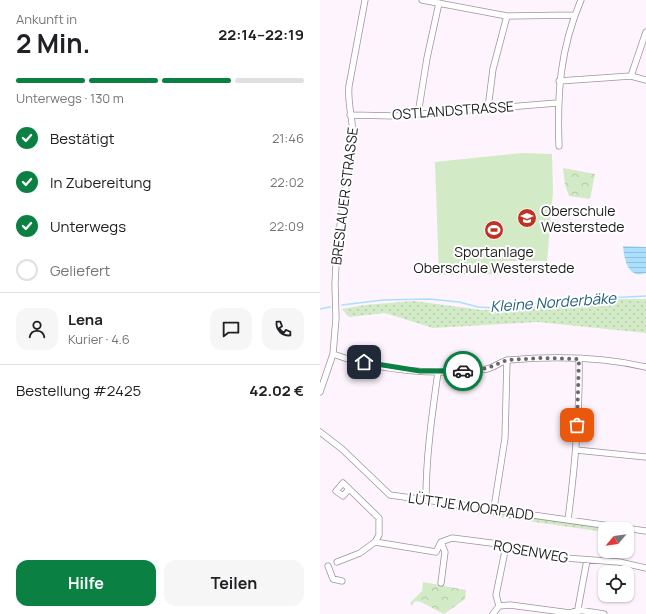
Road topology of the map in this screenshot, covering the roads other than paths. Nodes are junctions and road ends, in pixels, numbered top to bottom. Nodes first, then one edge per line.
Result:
1 (365, 0) edge
2 (422, 0) edge
3 (581, 0) edge
4 (439, 3) junction
5 (574, 15) junction
6 (507, 16) junction
7 (646, 32) edge
8 (631, 76) junction
9 (646, 80) edge
10 (559, 81) junction
11 (557, 103) junction
12 (488, 108) junction
13 (418, 114) junction
14 (350, 115) junction
15 (559, 146) dead end
16 (333, 354) junction
17 (579, 359) junction
18 (507, 360) junction
19 (646, 367) edge
20 (438, 372) junction
21 (320, 392) edge
22 (320, 432) edge
23 (576, 450) junction
24 (646, 457) edge
25 (349, 489) dead end
26 (426, 499) junction
27 (494, 508) junction
28 (568, 520) junction
29 (646, 531) edge
30 (375, 542) junction
31 (441, 542) junction
32 (506, 546) junction
33 (587, 560) junction
34 (337, 562) dead end
35 (328, 566) dead end
36 (646, 568) edge
37 (342, 581) dead end
38 (440, 583) dead end
39 (499, 606) junction
40 (577, 612) edge
41 (493, 614) edge
42 (604, 614) edge

1 - 14 street, BRESLAUER STRASSE
2 - 4 street
3 - 5 street
4 - 6 street
4 - 13 street
5 - 6 street
5 - 10 street
6 - 12 street
7 - 8 street
8 - 9 street
8 - 10 street
10 - 11 street
11 - 12 street, OSTLANDSTRASSE
11 - 15 street
12 - 13 street, OSTLANDSTRASSE
13 - 14 street, OSTLANDSTRASSE
14 - 16 street, BRESLAUER STRASSE
16 - 20 street
16 - 21 street, BRESLAUER STRASSE
17 - 18 street
17 - 19 street
17 - 23 street
18 - 20 street
18 - 27 street
20 - 26 street
22 - 26 street, LÜTTJE MOORPADD
23 - 24 street
23 - 28 street
25 - 30 street
26 - 27 street, LÜTTJE MOORPADD
27 - 28 street, LÜTTJE MOORPADD
28 - 29 street, LÜTTJE MOORPADD
30 - 31 street, ROSENWEG
30 - 34 street
31 - 32 street, ROSENWEG
31 - 38 street
32 - 33 street, ROSENWEG
32 - 39 street
33 - 36 street, ROSENWEG
33 - 40 street
35 - 37 street
39 - 40 street
39 - 41 street
40 - 42 street

